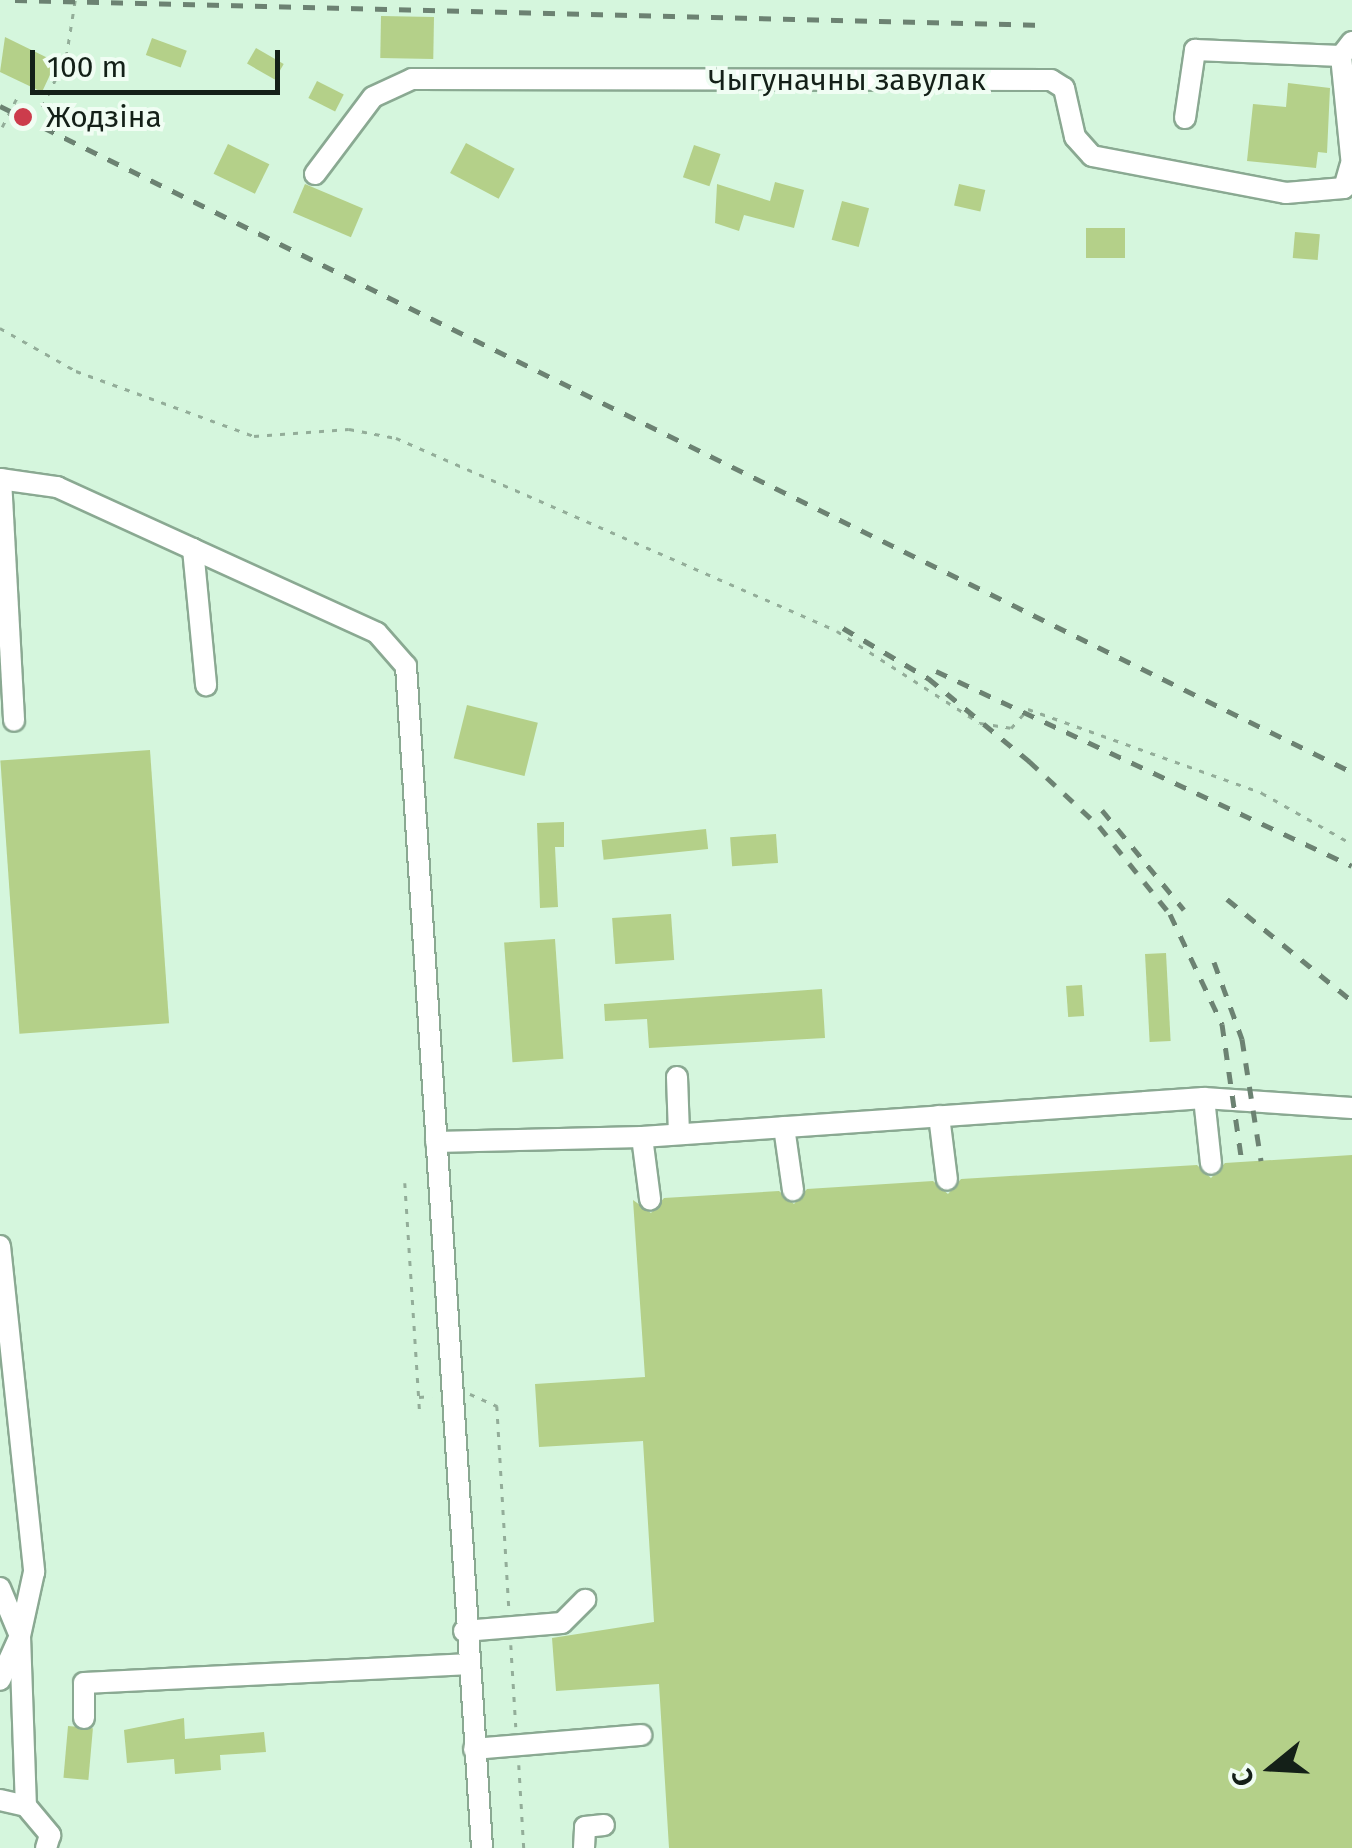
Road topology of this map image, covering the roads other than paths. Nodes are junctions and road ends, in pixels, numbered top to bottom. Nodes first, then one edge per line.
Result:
1 (1346, 49) edge
2 (1184, 118) dead end
3 (1351, 167) edge
4 (315, 174) dead end
5 (1, 480) edge
6 (194, 549) junction
7 (206, 685) dead end
8 (14, 721) dead end
9 (677, 1078) dead end
10 (1204, 1098) junction
11 (1352, 1108) edge
12 (940, 1116) junction
13 (784, 1127) junction
14 (680, 1132) junction
15 (642, 1137) junction
16 (436, 1142) junction
17 (1211, 1164) dead end
18 (948, 1180) dead end
19 (793, 1190) dead end
20 (650, 1199) dead end
21 (0, 1246) edge
22 (0, 1588) edge
23 (586, 1600) dead end
24 (464, 1631) junction
25 (20, 1636) junction
26 (466, 1664) junction
27 (0, 1680) edge
28 (84, 1718) dead end
29 (641, 1735) dead end
30 (474, 1749) junction
31 (0, 1800) edge
32 (26, 1806) junction
33 (604, 1824) dead end
34 (46, 1848) edge
35 (482, 1848) edge
36 (584, 1848) edge

1 - 2 street
1 - 3 street
3 - 4 street, Чыгуначны завулак
5 - 6 street
5 - 8 street
6 - 7 street
6 - 16 street
9 - 14 street
10 - 11 street
10 - 12 street
10 - 17 street
12 - 13 street
12 - 18 street
13 - 14 street
13 - 19 street
14 - 15 street
15 - 16 street
15 - 20 street
16 - 24 street
21 - 25 street
22 - 25 street
23 - 24 street
24 - 26 street
25 - 27 street
25 - 32 street
26 - 28 street
26 - 30 street
29 - 30 street
30 - 35 street
31 - 32 street
32 - 34 street
33 - 36 street

